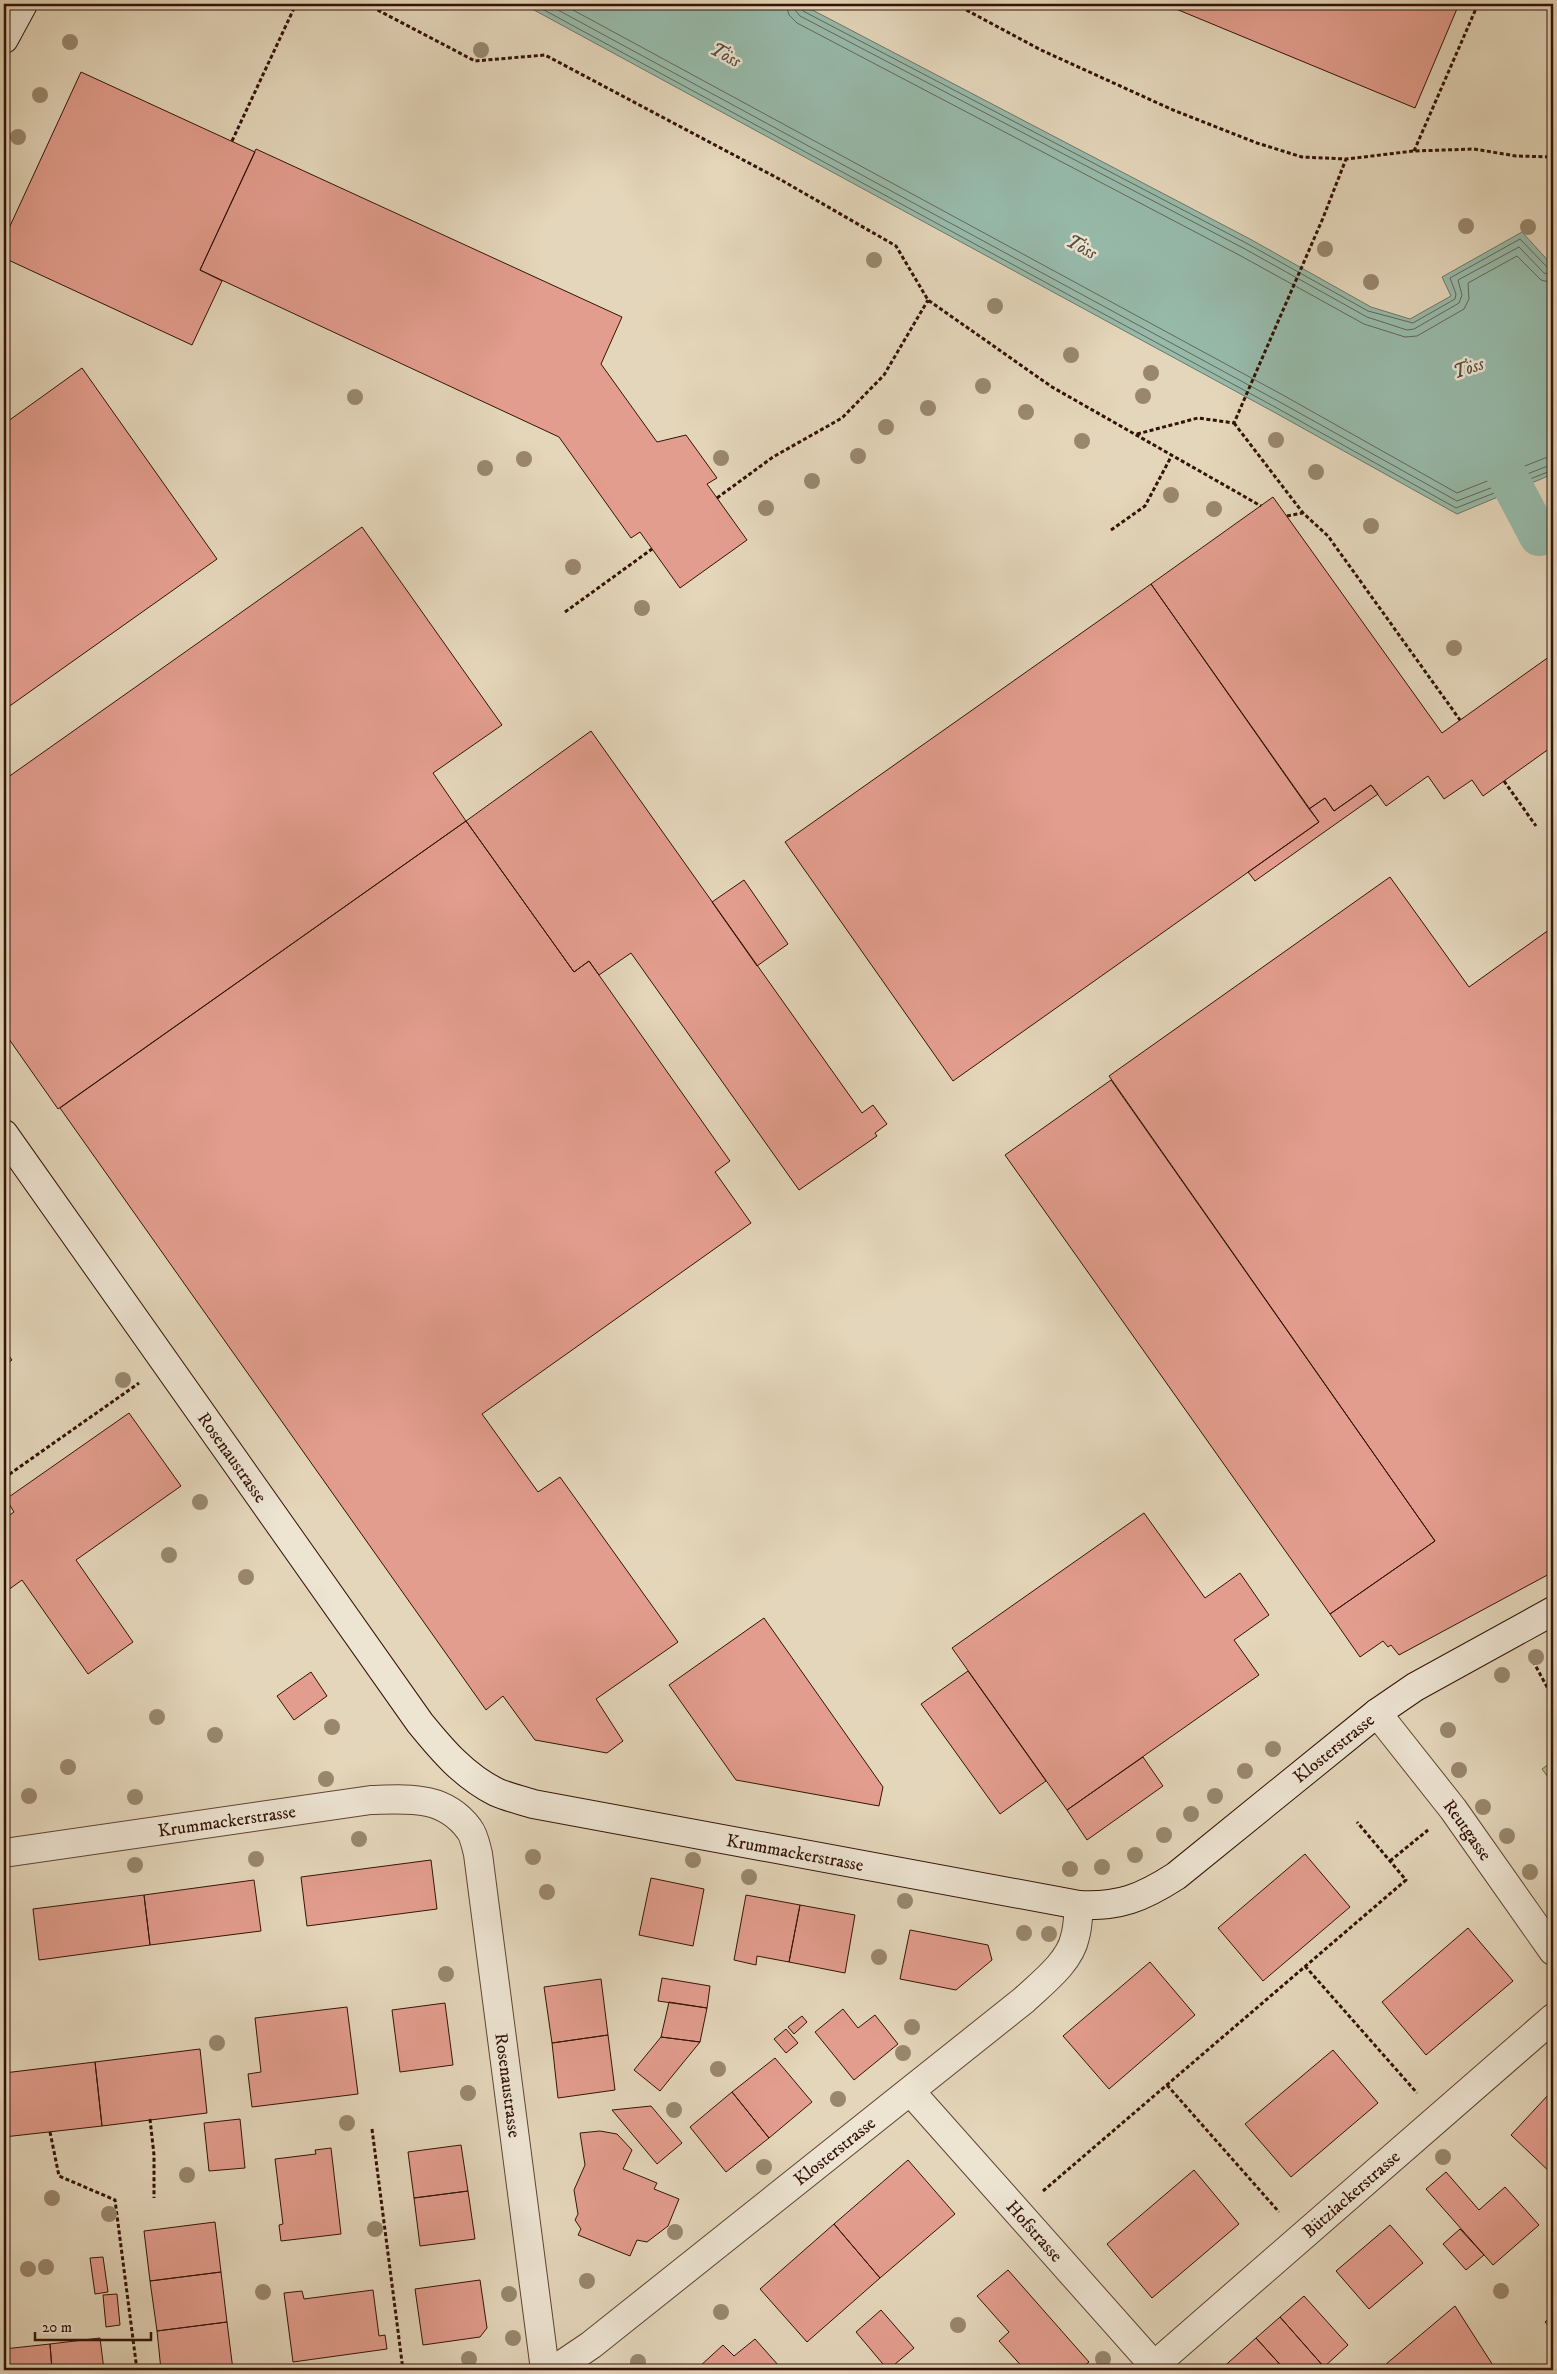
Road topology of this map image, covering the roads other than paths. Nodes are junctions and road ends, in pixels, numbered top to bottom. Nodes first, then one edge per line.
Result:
1 (23, 4) edge
2 (4, 39) edge
3 (4, 1134) edge
4 (1553, 1611) edge
5 (1377, 1713) junction
6 (470, 1776) joint
7 (450, 1809) joint
8 (4, 1853) edge
9 (1126, 1902) joint
10 (1078, 1906) junction
11 (1553, 1950) edge
12 (1553, 2018) edge
13 (911, 2092) junction
14 (1154, 2369) edge
15 (545, 2370) edge
16 (554, 2370) edge

1 - 2 street
3 - 6 street, Rosenaustrasse
4 - 5 street, Klosterstrasse
5 - 9 street, Klosterstrasse
5 - 11 street, Reutgasse
6 - 10 street, Krummackerstrasse
7 - 8 street, Krummackerstrasse
7 - 15 street, Rosenaustrasse
9 - 10 street, Krummackerstrasse
10 - 13 street, Klosterstrasse
12 - 14 street, Bütziackerstrasse
13 - 14 street, Hofstrasse
13 - 16 street, Klosterstrasse

